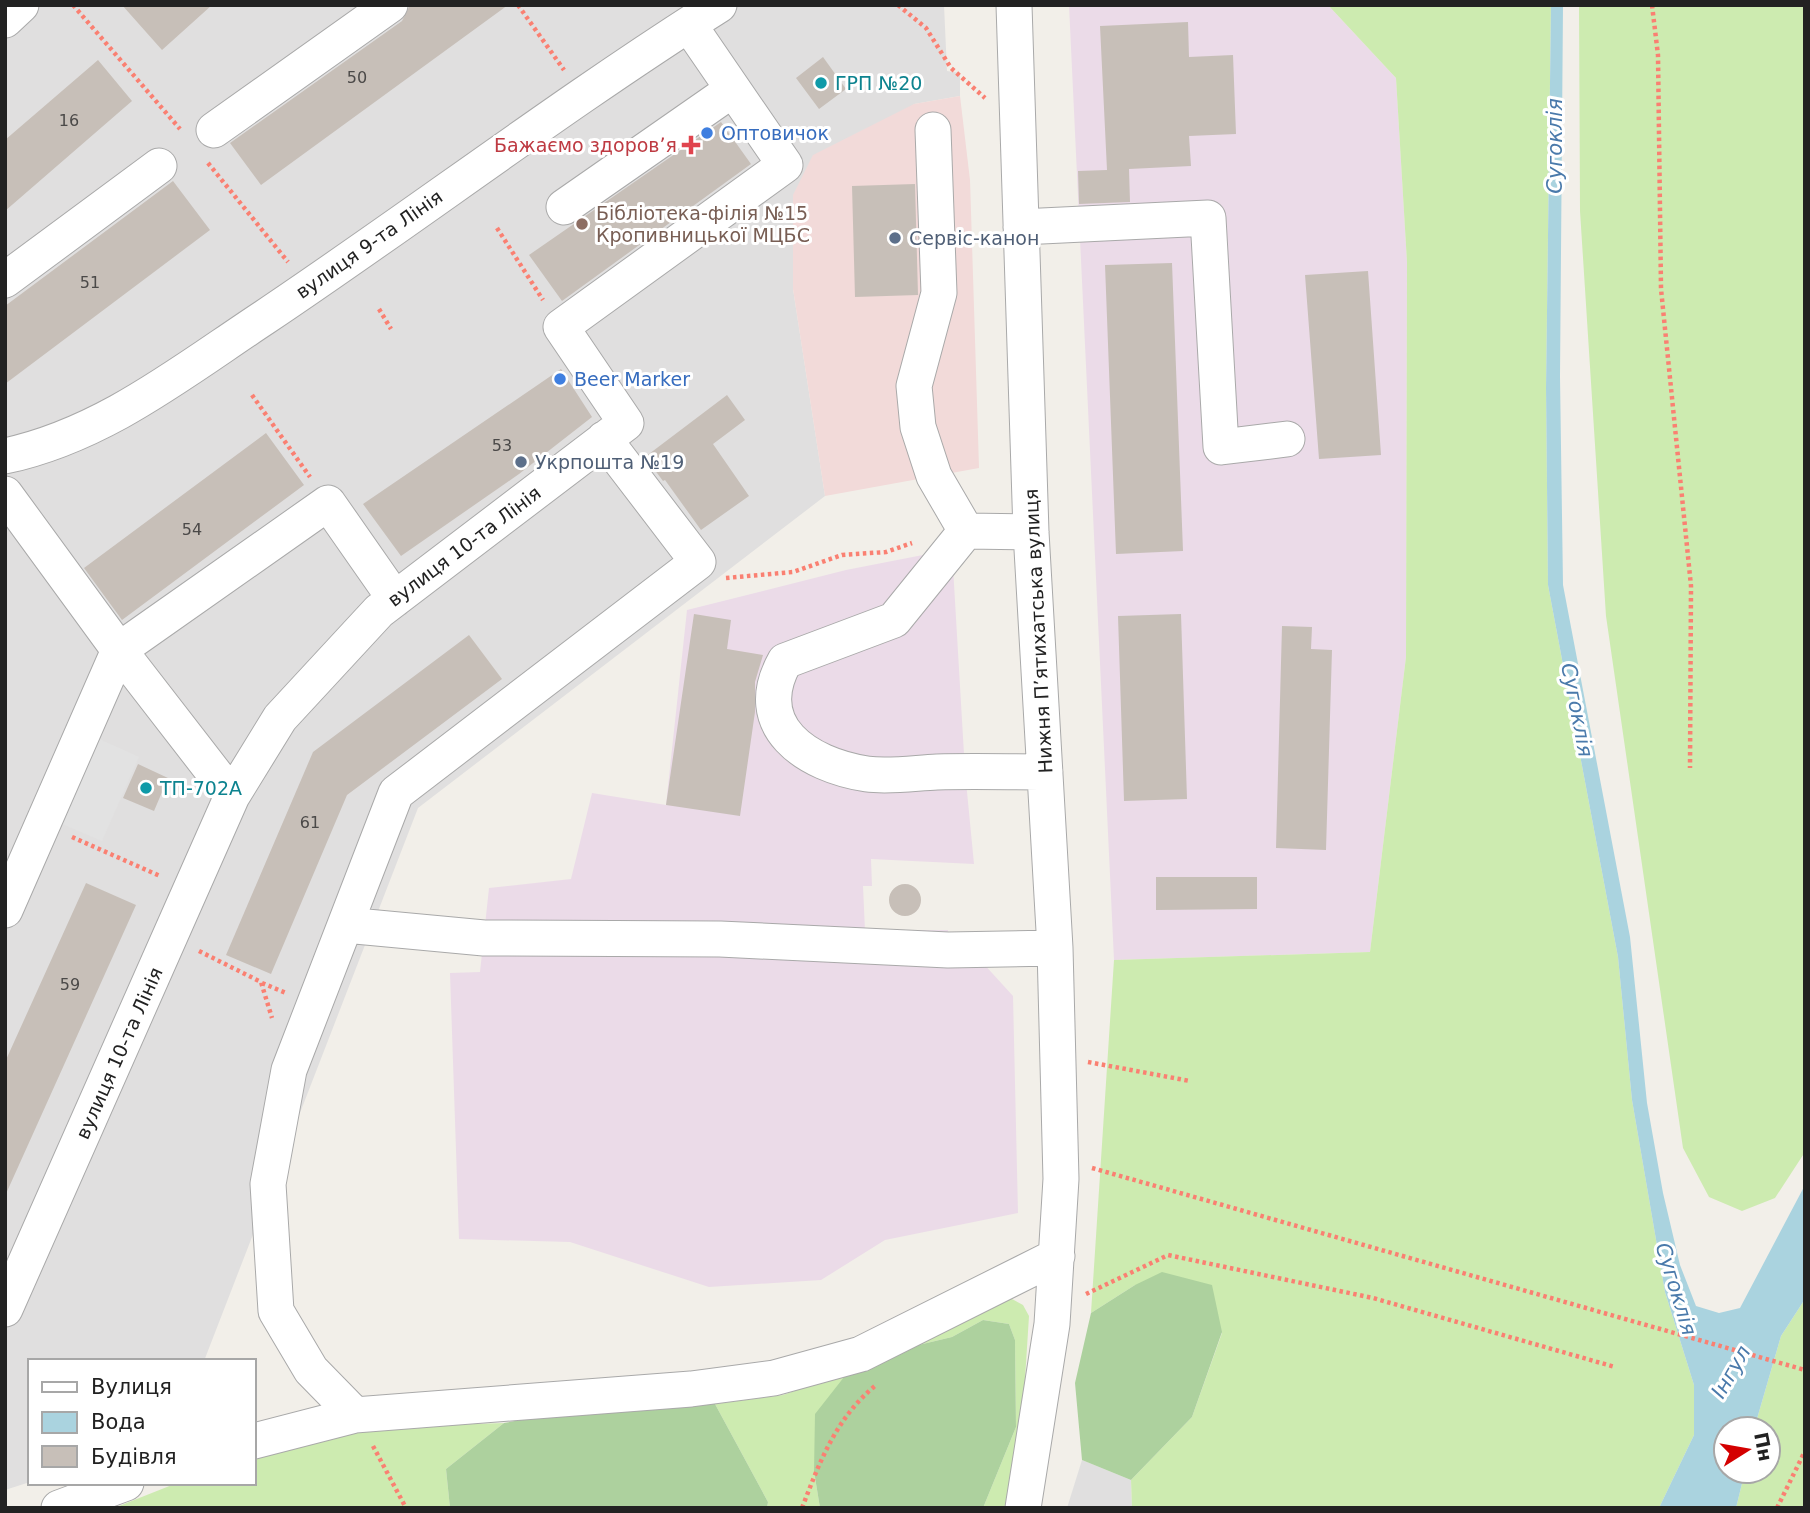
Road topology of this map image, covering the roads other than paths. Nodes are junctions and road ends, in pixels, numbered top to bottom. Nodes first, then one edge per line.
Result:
1 (21, 5) edge
2 (390, 5) edge
3 (719, 5) edge
4 (1014, 5) edge
5 (5, 20) edge
6 (689, 24) junction
7 (732, 90) junction
8 (933, 130) dead end
9 (202, 142) road end
10 (159, 166) dead end
11 (564, 207) dead end
12 (1021, 226) junction
13 (5, 280) edge
14 (604, 439) junction
15 (1287, 439) dead end
16 (5, 456) edge
17 (5, 494) edge
18 (966, 531) junction
19 (1031, 532) junction
20 (395, 599) junction
21 (119, 650) junction
22 (1045, 772) junction
23 (232, 796) junction
24 (5, 909) edge
25 (345, 925) junction
26 (1055, 948) junction
27 (1057, 1256) junction
28 (5, 1309) edge
29 (355, 1415) junction
30 (256, 1440) edge
31 (121, 1485) edge
32 (58, 1508) edge
33 (1023, 1508) edge

1 - 5 street
2 - 9 street
3 - 6 street, вулиця 9-та Лінія
4 - 12 street, Нижня Пʼятихатська вулиця
6 - 7 street
6 - 16 street, вулиця 9-та Лінія
7 - 11 street
7 - 14 street, вулиця 10-та Лінія
8 - 18 street
10 - 13 street
12 - 15 street
12 - 19 street, Нижня Пʼятихатська вулиця
14 - 20 street, вулиця 10-та Лінія
14 - 25 street
17 - 21 street
18 - 19 street
18 - 22 street
19 - 22 street, Нижня Пʼятихатська вулиця
20 - 21 street
20 - 23 street, вулиця 10-та Лінія
21 - 23 street
21 - 24 street
22 - 26 street, Нижня Пʼятихатська вулиця
23 - 28 street, вулиця 10-та Лінія
25 - 26 street
25 - 29 street
26 - 27 street, Нижня Пʼятихатська вулиця
27 - 29 street
27 - 33 street, Нижня Пʼятихатська вулиця
29 - 30 street
31 - 32 street

